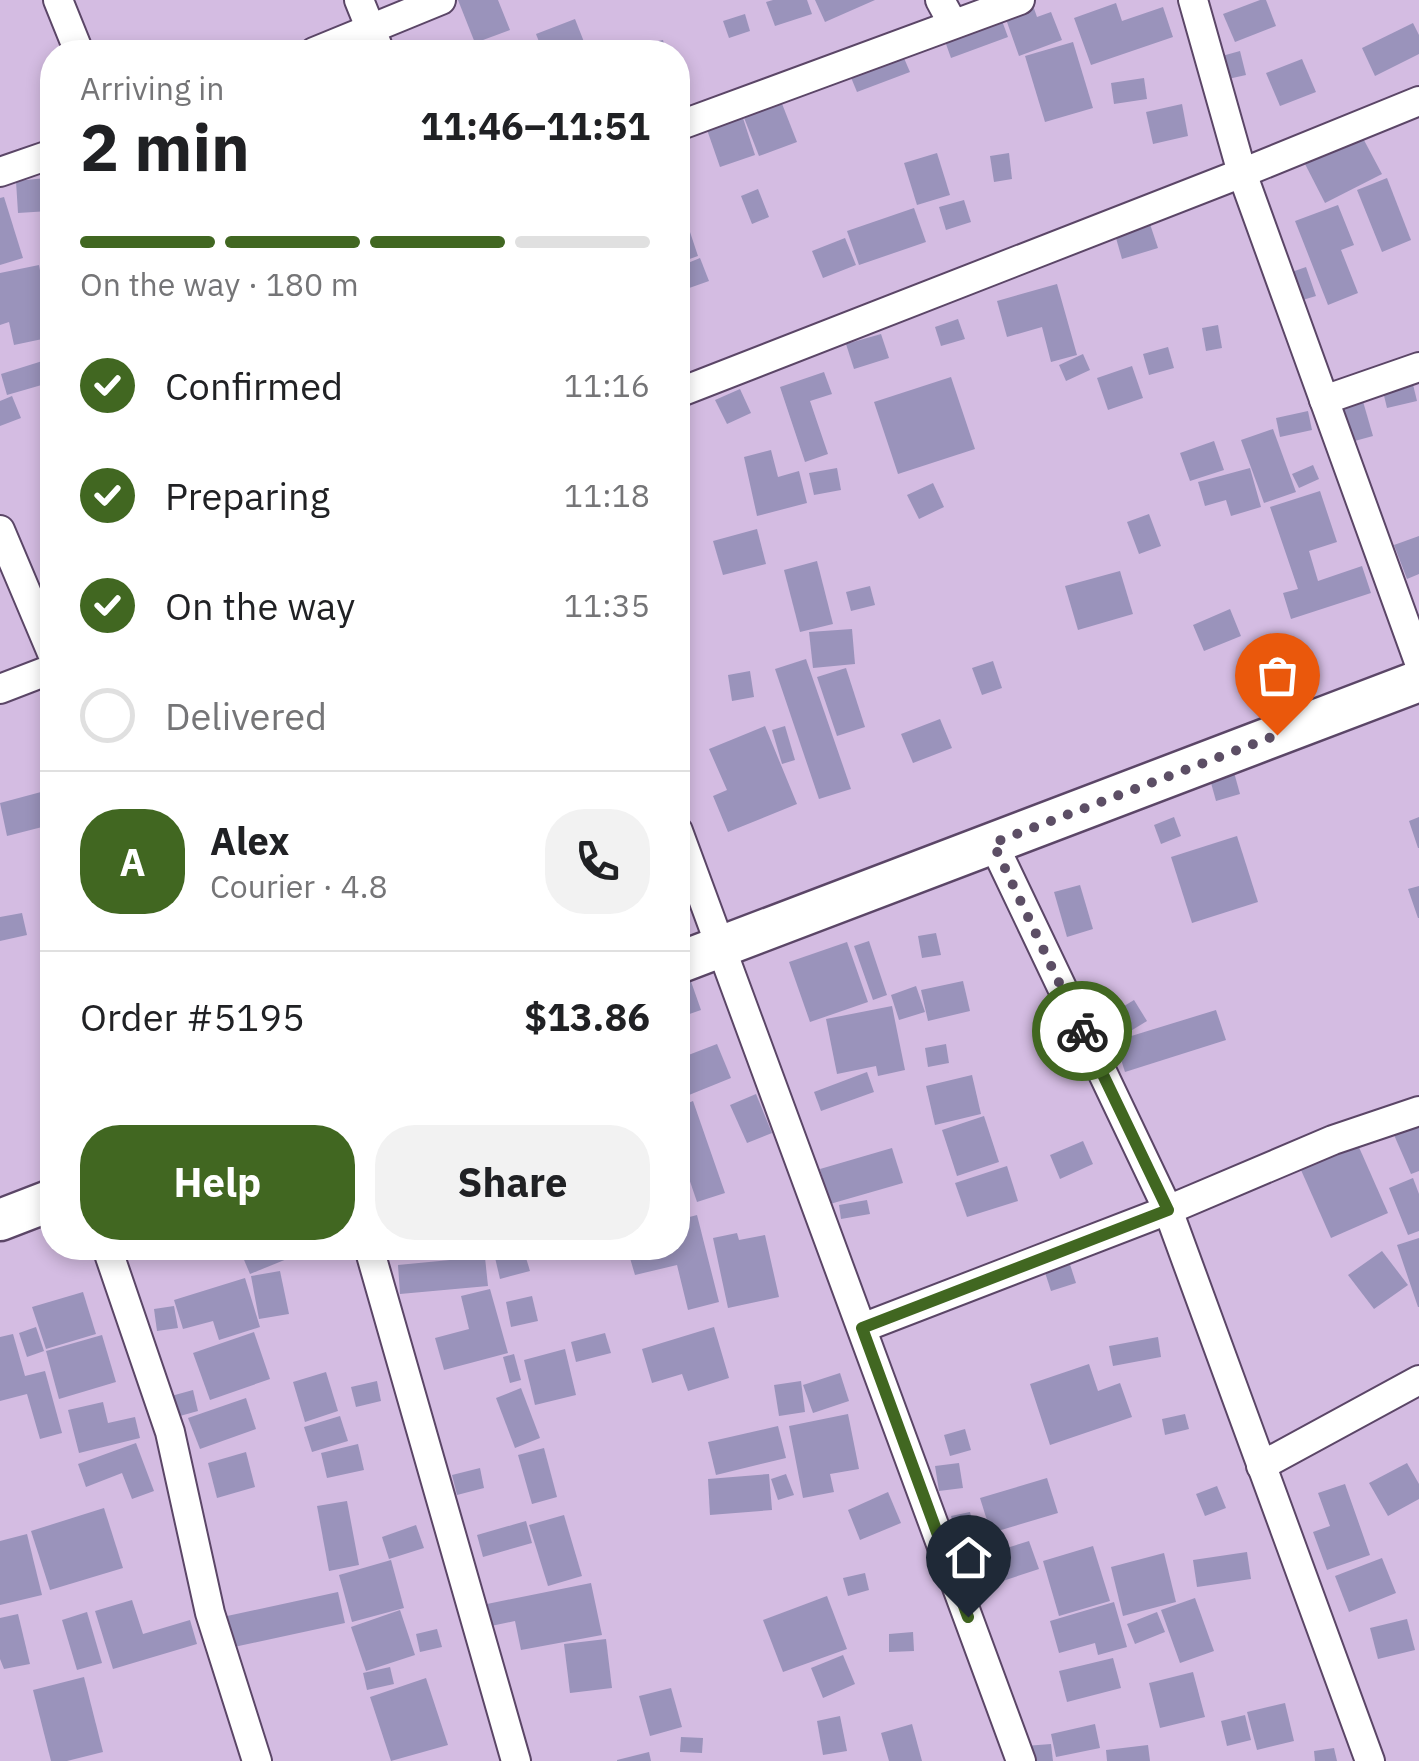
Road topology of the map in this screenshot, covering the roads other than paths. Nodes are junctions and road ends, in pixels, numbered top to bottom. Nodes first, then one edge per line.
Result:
1 (58, 0) edge
2 (359, 0) edge
3 (441, 0) edge
4 (1020, 0) edge
5 (1192, 0) edge
6 (946, 12) edge
7 (74, 40) edge
8 (376, 40) edge
9 (378, 40) edge
10 (1419, 101) edge
11 (690, 121) edge
12 (40, 158) edge
13 (0, 172) edge
14 (1242, 174) junction
15 (1419, 366) edge
16 (690, 388) edge
17 (1324, 400) junction
18 (0, 530) edge
19 (40, 625) edge
20 (1419, 662) edge
21 (40, 673) edge
22 (1419, 681) edge
23 (0, 689) edge
24 (993, 843) junction
25 (690, 863) edge
26 (721, 946) junction
27 (690, 958) edge
28 (1419, 1111) edge
29 (40, 1205) edge
30 (1168, 1210) junction
31 (0, 1220) edge
32 (111, 1260) edge
33 (372, 1260) edge
34 (862, 1328) junction
35 (1419, 1380) edge
36 (1260, 1466) junction
37 (257, 1761) edge
38 (516, 1761) edge
39 (1020, 1761) edge
40 (1370, 1761) edge

1 - 7 street
2 - 8 street
3 - 9 street
4 - 6 street
5 - 14 street
6 - 11 street
10 - 14 street
12 - 13 street
14 - 16 street
14 - 17 street
15 - 17 street
17 - 20 street
18 - 19 street
21 - 23 street
22 - 24 main road
24 - 26 main road
24 - 30 street
25 - 26 street
26 - 27 main road
26 - 34 street
28 - 30 street
29 - 31 main road
30 - 34 street
30 - 36 street
32 - 37 street
33 - 38 street
34 - 39 street
35 - 36 street
36 - 40 street

